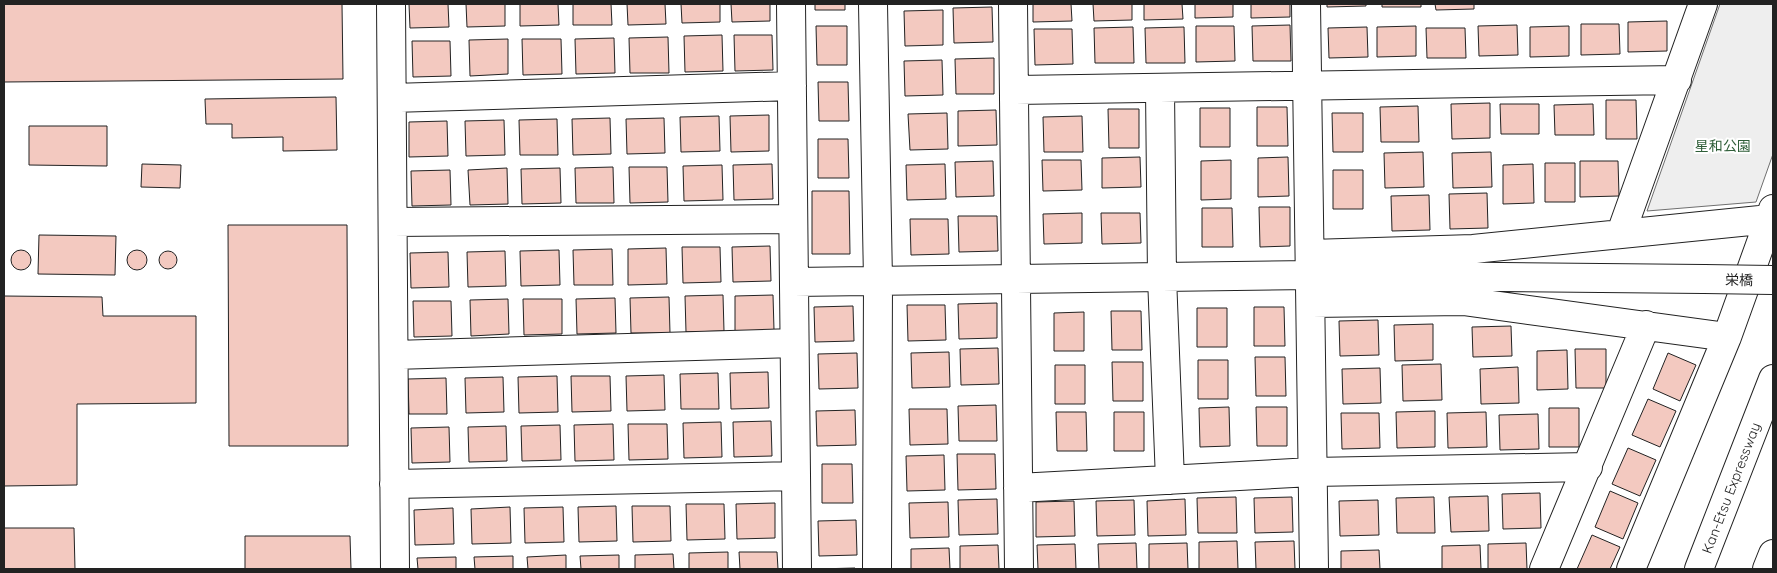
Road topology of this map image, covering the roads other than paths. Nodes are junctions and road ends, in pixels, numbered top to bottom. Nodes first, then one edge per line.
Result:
1 (391, 4) edge
2 (791, 4) edge
3 (873, 4) edge
4 (1013, 4) edge
5 (1306, 4) edge
6 (1704, 4) edge
7 (1677, 80) junction
8 (1307, 85) junction
9 (792, 86) junction
10 (1014, 90) junction
11 (1160, 90) junction
12 (392, 98) junction
13 (1772, 214) edge
14 (793, 219) junction
15 (393, 222) junction
16 (1621, 233) junction
17 (1311, 264) junction
18 (1162, 277) junction
19 (1016, 279) junction
20 (1773, 280) edge
21 (878, 281) junction
22 (794, 282) junction
23 (1312, 303) junction
24 (1646, 325) junction
25 (1727, 337) junction
26 (794, 343) junction
27 (394, 355) junction
28 (1773, 379) edge
29 (1588, 467) junction
30 (1312, 472) junction
31 (796, 476) junction
32 (1170, 480) junction
33 (394, 484) junction
34 (1018, 488) junction
35 (1773, 554) edge
36 (395, 569) edge
37 (797, 569) edge
38 (877, 569) edge
39 (1019, 569) edge
40 (1314, 569) edge
41 (1544, 569) edge
42 (1631, 569) edge
43 (1699, 569) edge
44 (1767, 569) edge

1 - 12 main road
2 - 9 main road
3 - 21 main road
4 - 10 main road
5 - 8 main road
6 - 7 main road
7 - 8 main road
7 - 16 main road
8 - 11 main road
8 - 17 main road
9 - 12 main road
9 - 14 main road
10 - 11 main road
10 - 19 main road
11 - 18 main road
12 - 15 main road
13 - 16 main road
13 - 25 main road
14 - 15 main road
14 - 22 main road
15 - 27 main road
16 - 17 main road
17 - 18 main road
17 - 20 main road, 栄橋, bridge
17 - 23 main road
18 - 19 main road
18 - 32 main road
19 - 21 main road
19 - 34 main road
21 - 22 main road
21 - 38 main road
22 - 26 main road
23 - 24 main road
23 - 30 main road
24 - 25 main road
24 - 29 main road
25 - 42 main road
26 - 27 main road
26 - 31 main road
27 - 33 main road
28 - 43 main road, Kan-Etsu Expressway
29 - 30 main road
29 - 41 main road
30 - 32 main road
30 - 40 main road
31 - 33 main road
31 - 37 main road
32 - 34 main road
33 - 36 main road
34 - 39 main road
35 - 44 main road

